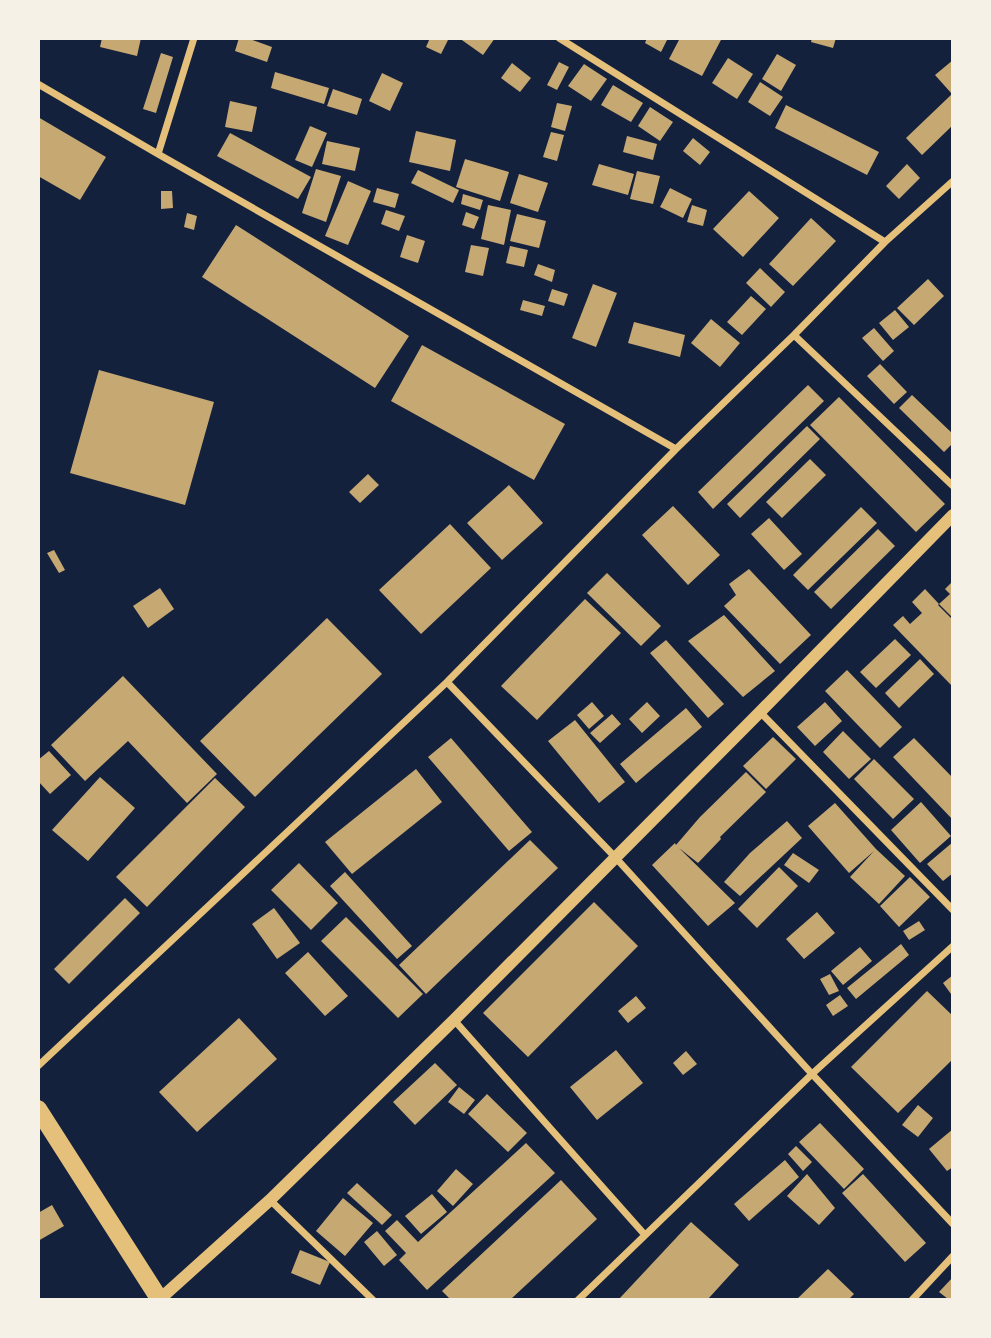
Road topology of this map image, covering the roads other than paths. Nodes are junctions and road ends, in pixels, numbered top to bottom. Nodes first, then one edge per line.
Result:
1 (194, 38) edge
2 (559, 38) edge
3 (38, 84) edge
4 (158, 154) junction
5 (953, 181) edge
6 (885, 242) junction
7 (794, 335) junction
8 (676, 449) junction
9 (953, 486) edge
10 (953, 515) edge
11 (447, 682) junction
12 (760, 712) junction
13 (615, 858) junction
14 (953, 910) edge
15 (953, 946) edge
16 (454, 1020) junction
17 (38, 1066) edge
18 (813, 1074) junction
19 (38, 1109) edge
20 (270, 1200) junction
21 (953, 1224) edge
22 (645, 1235) junction
23 (953, 1256) edge
24 (160, 1299) edge
25 (373, 1300) edge
26 (578, 1300) edge
27 (912, 1300) edge

1 - 4 street
2 - 6 street
3 - 4 street
4 - 8 street
5 - 6 street
6 - 7 street
7 - 8 street
7 - 9 street
8 - 11 street
10 - 12 street
11 - 13 street
11 - 17 street
12 - 13 street
12 - 14 street
13 - 16 street
13 - 18 street
15 - 18 street
16 - 20 street
16 - 22 street
18 - 21 street
18 - 22 street
19 - 24 main road
20 - 24 street
20 - 25 street
22 - 26 street
23 - 27 street

